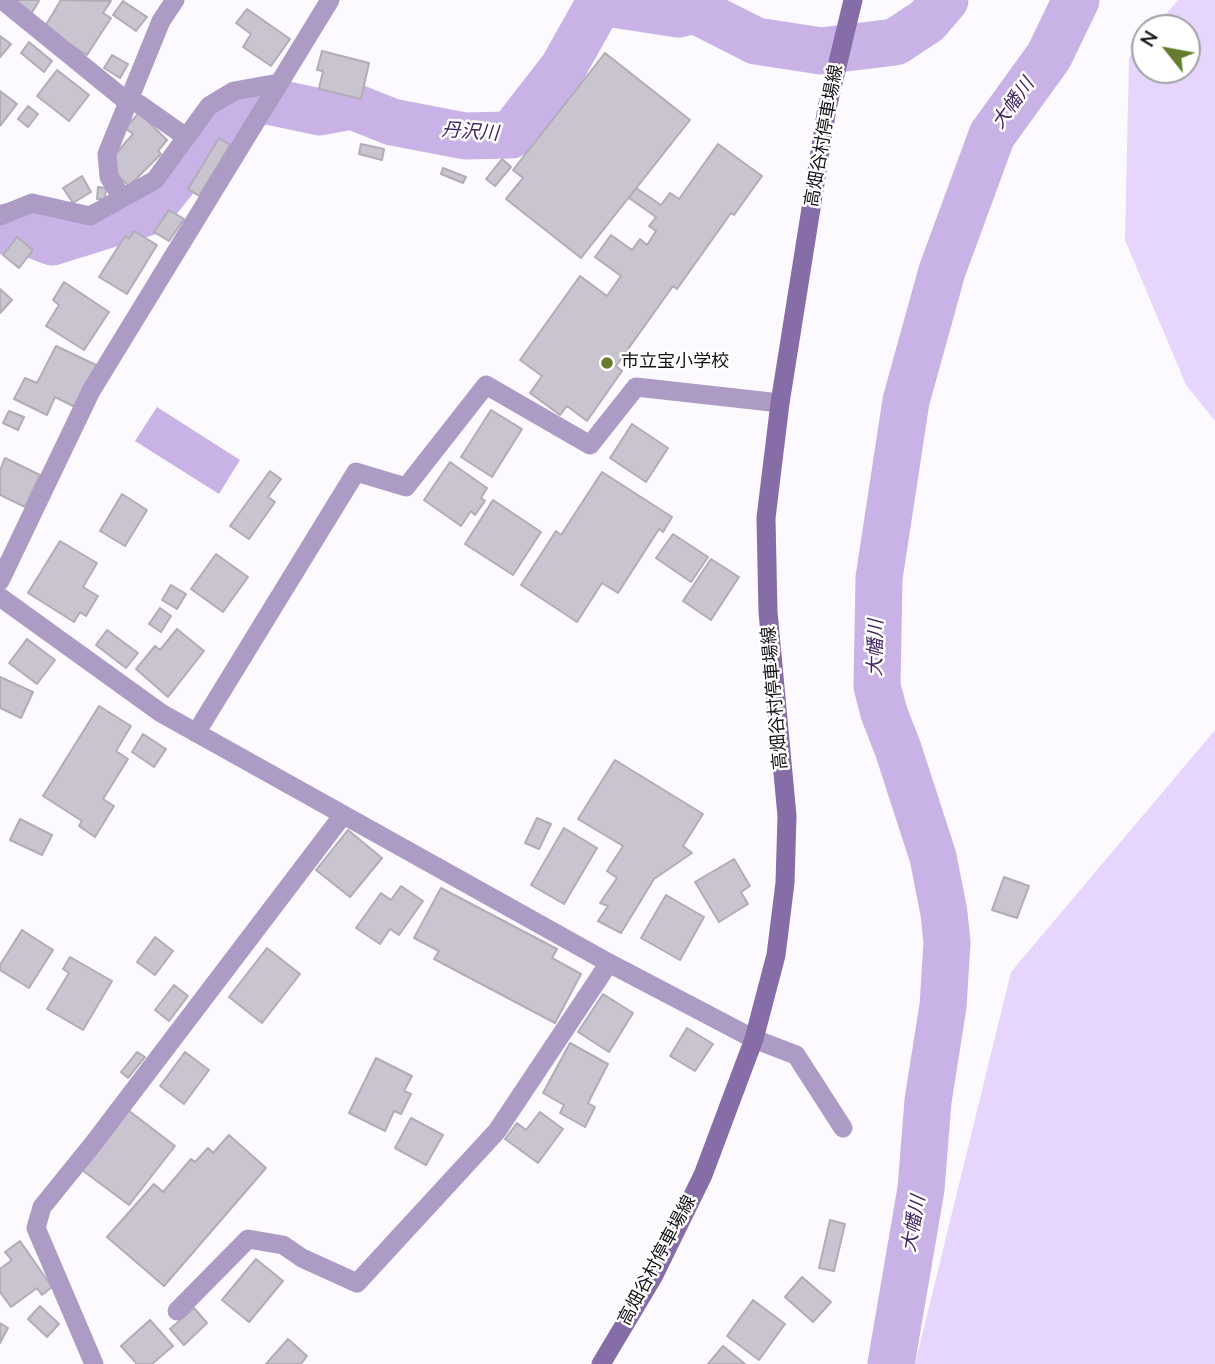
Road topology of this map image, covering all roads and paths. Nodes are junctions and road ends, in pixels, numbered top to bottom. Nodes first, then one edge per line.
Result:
1 (2, 0) edge
2 (175, 0) edge
3 (330, 0) edge
4 (853, 0) edge
5 (279, 83) junction
6 (130, 101) junction
7 (186, 137) junction
8 (122, 198) junction
9 (0, 216) edge
10 (780, 403) junction
11 (0, 581) edge
12 (0, 597) edge
13 (196, 733) junction
14 (342, 815) junction
15 (608, 963) junction
16 (754, 1039) junction
17 (843, 1128) dead end
18 (177, 1311) dead end
19 (94, 1364) edge
20 (601, 1364) edge

1 - 6 street
2 - 6 street
3 - 5 street
4 - 10 main road, 高畑谷村停車場線
5 - 7 street
5 - 11 street
6 - 7 street
6 - 8 street
7 - 8 street
8 - 9 street
10 - 13 street
10 - 16 main road, 高畑谷村停車場線
12 - 13 street
13 - 14 street
14 - 15 street
14 - 19 street
15 - 16 street
15 - 18 street
16 - 17 street
16 - 20 main road, 高畑谷村停車場線

